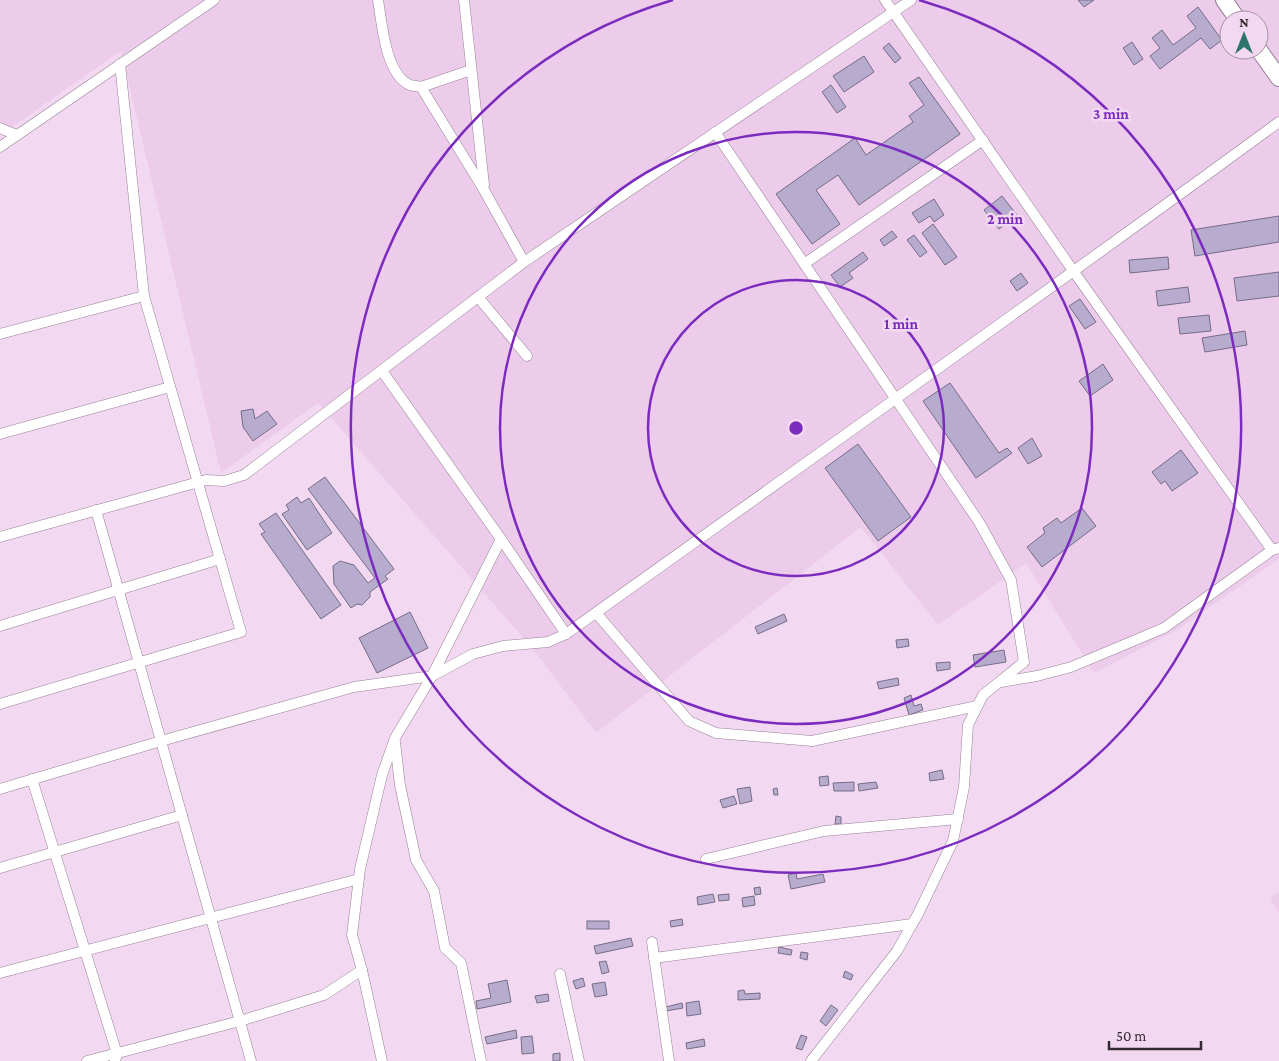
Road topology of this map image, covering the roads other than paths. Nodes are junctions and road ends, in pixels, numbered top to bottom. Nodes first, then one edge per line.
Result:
1 (214, 0) edge
2 (378, 0) edge
3 (464, 0) edge
4 (885, 0) edge
5 (912, 0) edge
6 (894, 13) junction
7 (1266, 60) edge
8 (120, 64) junction
9 (471, 70) junction
10 (1279, 78) edge
11 (421, 87) junction
12 (1279, 122) edge
13 (0, 128) edge
14 (715, 132) junction
15 (16, 135) junction
16 (983, 140) junction
17 (0, 146) edge
18 (484, 190) junction
19 (524, 262) junction
20 (804, 264) junction
21 (1074, 272) junction
22 (144, 296) junction
23 (478, 297) junction
24 (0, 334) edge
25 (527, 356) dead end
26 (382, 371) junction
27 (170, 387) junction
28 (895, 398) junction
29 (0, 434) edge
30 (198, 482) junction
31 (96, 510) junction
32 (0, 537) edge
33 (501, 538) junction
34 (1276, 549) edge
35 (220, 559) junction
36 (119, 590) junction
37 (596, 613) junction
38 (0, 626) edge
39 (566, 634) junction
40 (139, 662) junction
41 (432, 676) junction
42 (998, 682) junction
43 (0, 704) edge
44 (977, 706) junction
45 (395, 738) junction
46 (161, 740) junction
47 (32, 780) junction
48 (0, 789) edge
49 (182, 815) junction
50 (958, 819) junction
51 (54, 852) junction
52 (706, 859) dead end
53 (0, 868) edge
54 (358, 879) junction
55 (211, 918) junction
56 (912, 924) junction
57 (652, 942) dead end
58 (85, 951) junction
59 (654, 958) junction
60 (362, 970) junction
61 (0, 973) edge
62 (560, 974) dead end
63 (240, 1021) junction
64 (116, 1058) edge
65 (87, 1061) edge
66 (251, 1061) edge
67 (382, 1061) edge
68 (482, 1061) edge
69 (579, 1061) edge
70 (669, 1061) edge
71 (811, 1061) edge

1 - 8 street
2 - 11 street
3 - 9 street
4 - 6 street
5 - 6 street
6 - 14 street
6 - 16 street
7 - 10 highway
8 - 15 street
8 - 22 street
9 - 11 street
9 - 18 street
11 - 18 street
12 - 21 street
13 - 15 street
14 - 19 street
14 - 20 street
15 - 17 street
16 - 20 street
16 - 21 street
18 - 19 street
19 - 23 street
20 - 28 street
21 - 28 street
21 - 34 street
22 - 24 street
22 - 27 street
23 - 25 street
23 - 26 street
26 - 30 street
26 - 33 street
27 - 29 street
27 - 30 street
28 - 37 street
28 - 42 street
30 - 31 street
30 - 35 street
31 - 32 street
31 - 36 street
33 - 39 street
33 - 41 street
34 - 42 street
35 - 36 street
35 - 40 street
36 - 38 street
36 - 40 street
37 - 39 street
37 - 44 street
39 - 41 street
40 - 43 street
40 - 46 street
41 - 45 street
41 - 46 street
42 - 44 street
44 - 50 street
45 - 54 street
45 - 68 street
46 - 47 street
46 - 49 street
47 - 48 street
47 - 51 street
49 - 51 street
49 - 55 street
50 - 52 street
50 - 56 street
51 - 53 street
51 - 58 street
54 - 55 street
54 - 60 street
55 - 58 street
55 - 63 street
56 - 59 street
56 - 71 street
57 - 59 street
58 - 61 street
58 - 64 street
59 - 70 street
60 - 63 street
60 - 67 street
62 - 69 street
63 - 64 street
63 - 66 street
64 - 65 street

